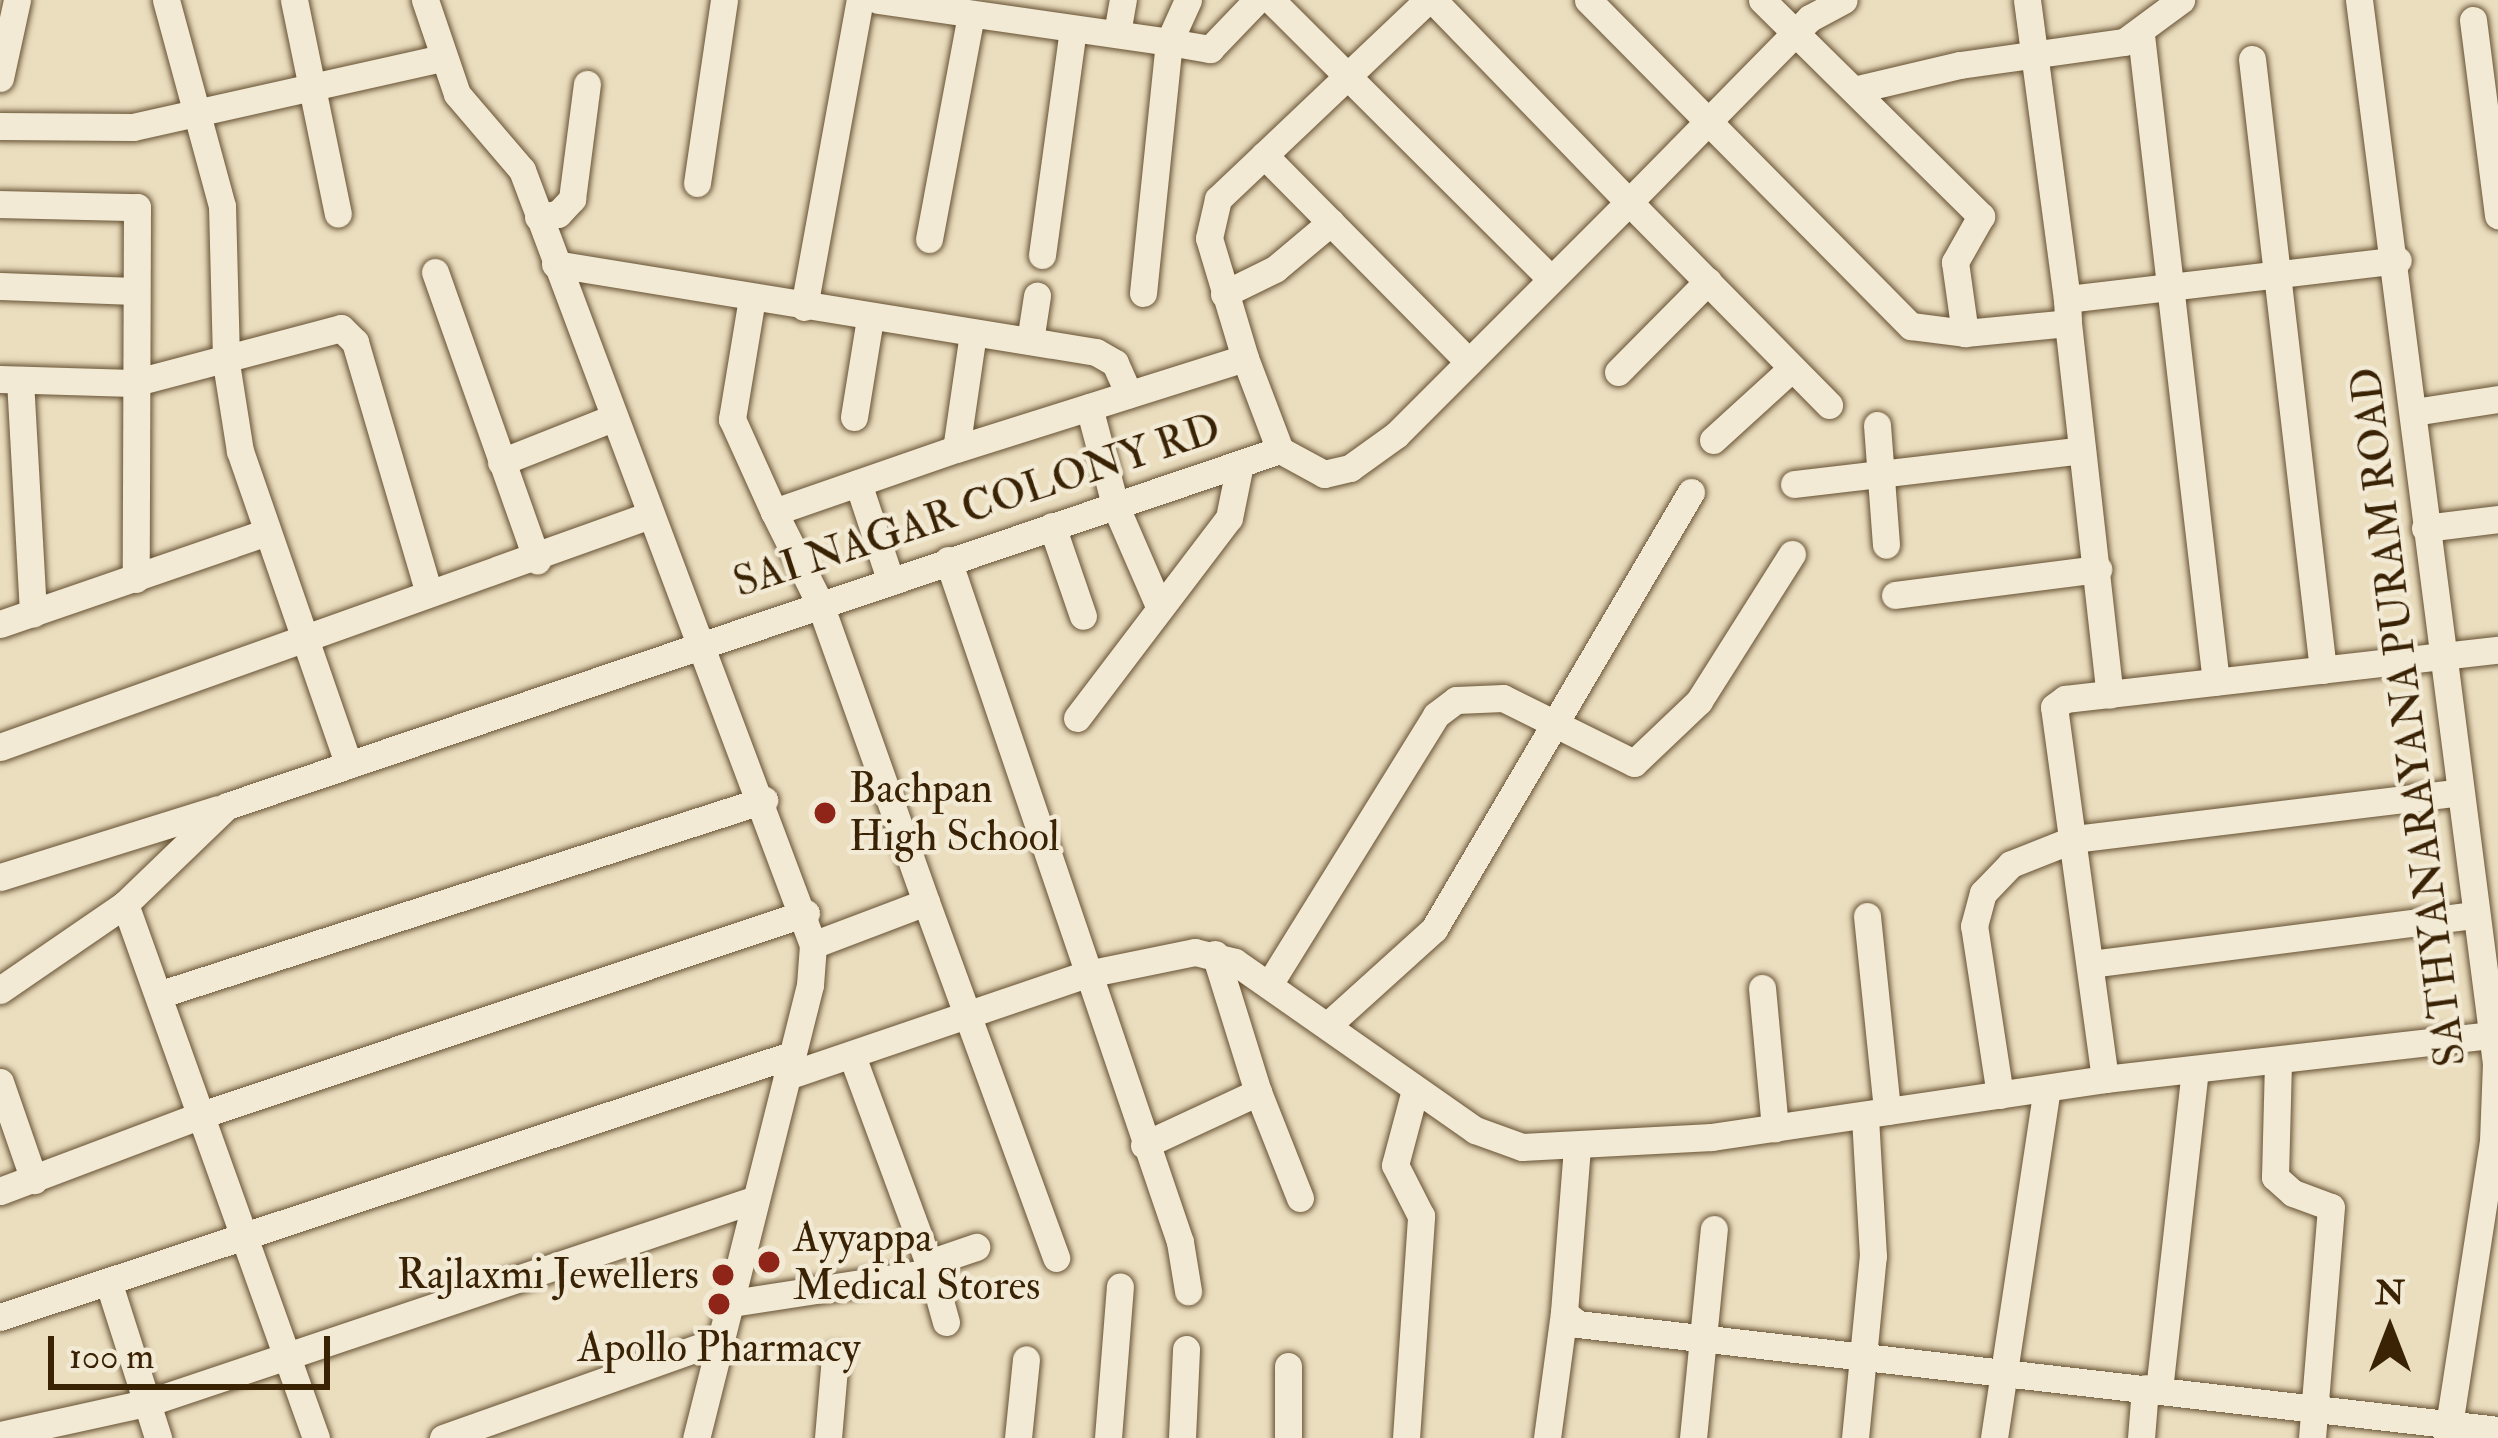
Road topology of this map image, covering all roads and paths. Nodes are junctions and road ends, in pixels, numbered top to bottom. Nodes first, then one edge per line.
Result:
1 (166, 0) edge
2 (294, 0) edge
3 (425, 0) edge
4 (724, 0) edge
5 (860, 0) edge
6 (878, 0) edge
7 (1124, 0) edge
8 (1188, 0) edge
9 (1257, 0) edge
10 (1271, 0) edge
11 (1430, 0) edge
12 (1588, 0) edge
13 (1762, 0) edge
14 (1844, 0) edge
15 (2027, 0) edge
16 (2359, 0) edge
17 (2173, 1) edge
18 (11, 3) edge
19 (917, 3) edge
20 (1021, 10) edge
21 (971, 15) junction
22 (2473, 20) dead end
23 (1072, 28) junction
24 (1117, 33) junction
25 (1796, 34) junction
26 (2141, 35) junction
27 (1168, 42) junction
28 (2036, 53) junction
29 (441, 58) junction
30 (2252, 58) dead end
31 (1350, 75) junction
32 (0, 78) edge
33 (312, 84) junction
34 (587, 84) dead end
35 (1853, 90) junction
36 (198, 111) junction
37 (0, 126) edge
38 (1708, 126) junction
39 (1264, 154) junction
40 (698, 183) dead end
41 (1629, 202) junction
42 (0, 204) edge
43 (338, 214) dead end
44 (2498, 215) edge
45 (538, 218) junction
46 (1331, 222) junction
47 (929, 239) dead end
48 (1042, 255) dead end
49 (2398, 260) junction
50 (555, 264) junction
51 (435, 272) dead end
52 (2281, 272) junction
53 (1549, 276) junction
54 (1708, 281) junction
55 (0, 286) edge
56 (2172, 286) junction
57 (135, 291) junction
58 (1143, 293) dead end
59 (1224, 293) junction
60 (1037, 296) dead end
61 (752, 298) junction
62 (803, 307) junction
63 (2067, 311) junction
64 (870, 318) junction
65 (973, 333) junction
66 (1965, 334) junction
67 (1030, 341) junction
68 (1245, 358) junction
69 (1469, 362) junction
70 (226, 363) junction
71 (1791, 369) junction
72 (1618, 372) dead end
73 (10, 379) edge
74 (133, 383) junction
75 (1129, 394) junction
76 (2498, 399) edge
77 (1829, 405) dead end
78 (1089, 406) junction
79 (2414, 412) junction
80 (854, 417) dead end
81 (610, 419) junction
82 (1877, 425) dead end
83 (1713, 440) dead end
84 (956, 449) junction
85 (1280, 450) junction
86 (2082, 450) junction
87 (502, 462) junction
88 (1240, 464) junction
89 (1880, 473) junction
90 (858, 483) junction
91 (1794, 484) dead end
92 (1690, 492) dead end
93 (1115, 506) junction
94 (774, 512) junction
95 (650, 515) junction
96 (2498, 519) edge
97 (1052, 526) junction
98 (2425, 528) junction
99 (265, 532) junction
100 (1886, 545) dead end
101 (1792, 554) dead end
102 (537, 560) junction
103 (948, 560) junction
104 (2098, 569) junction
105 (136, 579) junction
106 (890, 579) junction
107 (429, 593) junction
108 (1895, 595) dead end
109 (820, 604) junction
110 (1159, 606) junction
111 (32, 614) junction
112 (1082, 616) dead end
113 (0, 624) edge
114 (304, 638) junction
115 (700, 642) junction
116 (2498, 650) edge
117 (2443, 658) junction
118 (2323, 670) junction
119 (2216, 682) junction
120 (2110, 695) junction
121 (1077, 718) dead end
122 (1555, 726) junction
123 (0, 747) edge
124 (349, 764) junction
125 (2460, 792) junction
126 (764, 800) junction
127 (227, 806) junction
128 (2074, 839) junction
129 (0, 878) edge
130 (926, 902) junction
131 (125, 904) junction
132 (806, 913) junction
133 (2475, 915) junction
134 (1867, 916) dead end
135 (813, 945) junction
136 (1215, 954) junction
137 (2091, 964) junction
138 (1087, 974) junction
139 (1270, 983) junction
140 (1762, 988) dead end
141 (0, 990) edge
142 (158, 995) junction
143 (968, 1016) junction
144 (1329, 1024) junction
145 (2494, 1035) edge
146 (852, 1056) junction
147 (2278, 1062) junction
148 (789, 1066) junction
149 (2194, 1070) junction
150 (2105, 1079) junction
151 (0, 1082) edge
152 (2047, 1089) junction
153 (1414, 1090) junction
154 (1258, 1092) junction
155 (2000, 1095) junction
156 (1876, 1113) junction
157 (198, 1116) junction
158 (1775, 1128) junction
159 (1144, 1145) junction
160 (1577, 1147) junction
161 (34, 1180) junction
162 (0, 1191) edge
163 (1300, 1198) dead end
164 (753, 1200) junction
165 (1714, 1229) dead end
166 (242, 1234) junction
167 (976, 1247) dead end
168 (2487, 1256) edge
169 (1056, 1258) dead end
170 (930, 1267) junction
171 (109, 1284) junction
172 (1120, 1286) dead end
173 (1188, 1291) dead end
174 (732, 1303) junction
175 (1564, 1313) junction
176 (0, 1317) edge
177 (946, 1322) dead end
178 (1703, 1336) junction
179 (720, 1340) junction
180 (1186, 1349) dead end
181 (284, 1352) junction
182 (835, 1356) dead end
183 (1866, 1357) junction
184 (1026, 1359) dead end
185 (1288, 1366) dead end
186 (2000, 1373) junction
187 (2152, 1389) junction
188 (150, 1402) junction
189 (2315, 1405) junction
190 (2498, 1430) edge
191 (2448, 1431) edge
192 (9, 1435) edge
193 (158, 1438) edge
194 (316, 1438) edge
195 (443, 1438) edge
196 (695, 1438) edge
197 (828, 1438) edge
198 (1018, 1438) edge
199 (1108, 1438) edge
200 (1182, 1438) edge
201 (1288, 1438) edge
202 (1406, 1438) edge
203 (1547, 1438) edge
204 (1693, 1438) edge
205 (1855, 1438) edge
206 (1994, 1438) edge
207 (2141, 1438) edge
208 (2312, 1438) edge

1 - 36 street
2 - 33 street
3 - 29 street
4 - 40 street
5 - 62 street
6 - 19 street
7 - 24 street
8 - 27 street
9 - 27 street
10 - 31 street
11 - 31 street
11 - 41 street
12 - 38 street
13 - 25 street
14 - 25 street
15 - 28 street
16 - 49 street, SATHYANARAYANA PURAM ROAD
17 - 26 street
18 - 32 street
19 - 21 street
20 - 21 street
20 - 23 street
21 - 47 street
22 - 44 street
23 - 24 street
23 - 48 street
24 - 27 street
25 - 35 street
25 - 38 street
26 - 28 street
26 - 56 street
27 - 58 street
28 - 35 street
28 - 63 street
29 - 33 street
29 - 45 street
30 - 52 street
31 - 39 street
31 - 53 street
33 - 36 street
33 - 43 street
34 - 45 street
35 - 66 street
36 - 37 street
36 - 70 street
38 - 41 street
38 - 66 street
39 - 46 street
39 - 59 street
41 - 53 street
41 - 54 street
42 - 57 street
45 - 50 street
46 - 59 street
46 - 69 street
49 - 52 street
49 - 79 street, SATHYANARAYANA PURAM ROAD
50 - 61 street
50 - 81 street
51 - 87 street
52 - 56 street
52 - 118 street
53 - 69 street
54 - 71 street
54 - 72 street
55 - 57 street
56 - 63 street
56 - 119 street
57 - 74 street
59 - 68 street
60 - 67 street
61 - 62 street
61 - 94 street
62 - 64 street
63 - 66 street
63 - 86 street
64 - 65 street
64 - 80 street
65 - 67 street
65 - 84 street
67 - 75 street
68 - 75 street
68 - 85 street
69 - 85 street
70 - 74 street
70 - 99 street
70 - 107 street
71 - 77 street
71 - 83 street
73 - 74 street
73 - 111 street
74 - 105 street
75 - 78 street
76 - 79 street
78 - 84 street
78 - 93 street
79 - 98 street, SATHYANARAYANA PURAM ROAD
81 - 87 street
81 - 95 street
82 - 89 street
84 - 90 street
85 - 88 street, SAI NAGAR COLONY RD
86 - 89 street
86 - 104 street
87 - 102 street
88 - 93 street, SAI NAGAR COLONY RD
88 - 110 street
89 - 91 street
89 - 100 street
90 - 94 street
90 - 106 street
92 - 122 street
93 - 97 street, SAI NAGAR COLONY RD
93 - 110 street
94 - 109 street
95 - 102 street
95 - 115 street
96 - 98 street
97 - 103 street, SAI NAGAR COLONY RD
97 - 112 street
98 - 117 street, SATHYANARAYANA PURAM ROAD
99 - 105 street
99 - 114 street
101 - 122 street
102 - 107 street
103 - 106 street, SAI NAGAR COLONY RD
103 - 138 street
104 - 108 street
104 - 120 street
105 - 111 street
106 - 109 street, SAI NAGAR COLONY RD
107 - 114 street
109 - 115 street, SAI NAGAR COLONY RD
109 - 130 street
110 - 121 street
111 - 113 street
114 - 123 street
114 - 124 street
115 - 124 street, SAI NAGAR COLONY RD
115 - 126 street
116 - 117 street
117 - 118 street
117 - 125 street, SATHYANARAYANA PURAM ROAD
118 - 119 street
119 - 120 street
120 - 128 street
122 - 139 street
122 - 144 street
124 - 127 street, SAI NAGAR COLONY RD
125 - 128 street
125 - 133 street, SATHYANARAYANA PURAM ROAD
126 - 132 street
126 - 142 street
127 - 129 street, SAI NAGAR COLONY RD
127 - 131 street
128 - 137 street
128 - 155 street
130 - 135 street
130 - 143 street
131 - 141 street
131 - 142 street
132 - 135 street
132 - 157 street
133 - 137 street
133 - 145 street, SATHYANARAYANA PURAM ROAD
134 - 156 street
135 - 148 street
136 - 138 street
136 - 139 street
136 - 154 street
137 - 150 street
138 - 143 street
138 - 159 street
139 - 144 street
140 - 158 street
142 - 157 street
143 - 146 street
143 - 169 street
144 - 153 street
145 - 147 street
145 - 168 street, SATHYANARAYANA PURAM ROAD
146 - 148 street
146 - 170 street
147 - 149 street
147 - 189 street
148 - 164 street
148 - 166 street
149 - 150 street
149 - 187 street
150 - 152 street
151 - 161 street
152 - 155 street
152 - 186 street
153 - 160 street
153 - 202 street
154 - 159 street
154 - 163 street
155 - 156 street
156 - 158 street
156 - 183 street
157 - 161 street
157 - 166 street
158 - 160 street
159 - 173 street
160 - 175 street
161 - 162 street
164 - 174 street
164 - 181 street
165 - 178 street
166 - 171 street
166 - 181 street
167 - 170 street
168 - 191 street, SATHYANARAYANA PURAM ROAD
170 - 174 street
170 - 177 street
171 - 176 street
171 - 188 street
172 - 199 street
174 - 179 street
175 - 178 street
175 - 203 street
178 - 183 street
178 - 204 street
179 - 195 street
179 - 196 street
180 - 200 street
181 - 188 street
181 - 194 street
182 - 197 street
183 - 186 street
183 - 205 street
184 - 198 street
185 - 201 street
186 - 187 street
186 - 206 street
187 - 189 street
187 - 207 street
188 - 192 street
188 - 193 street
189 - 191 street
189 - 208 street
190 - 191 street

